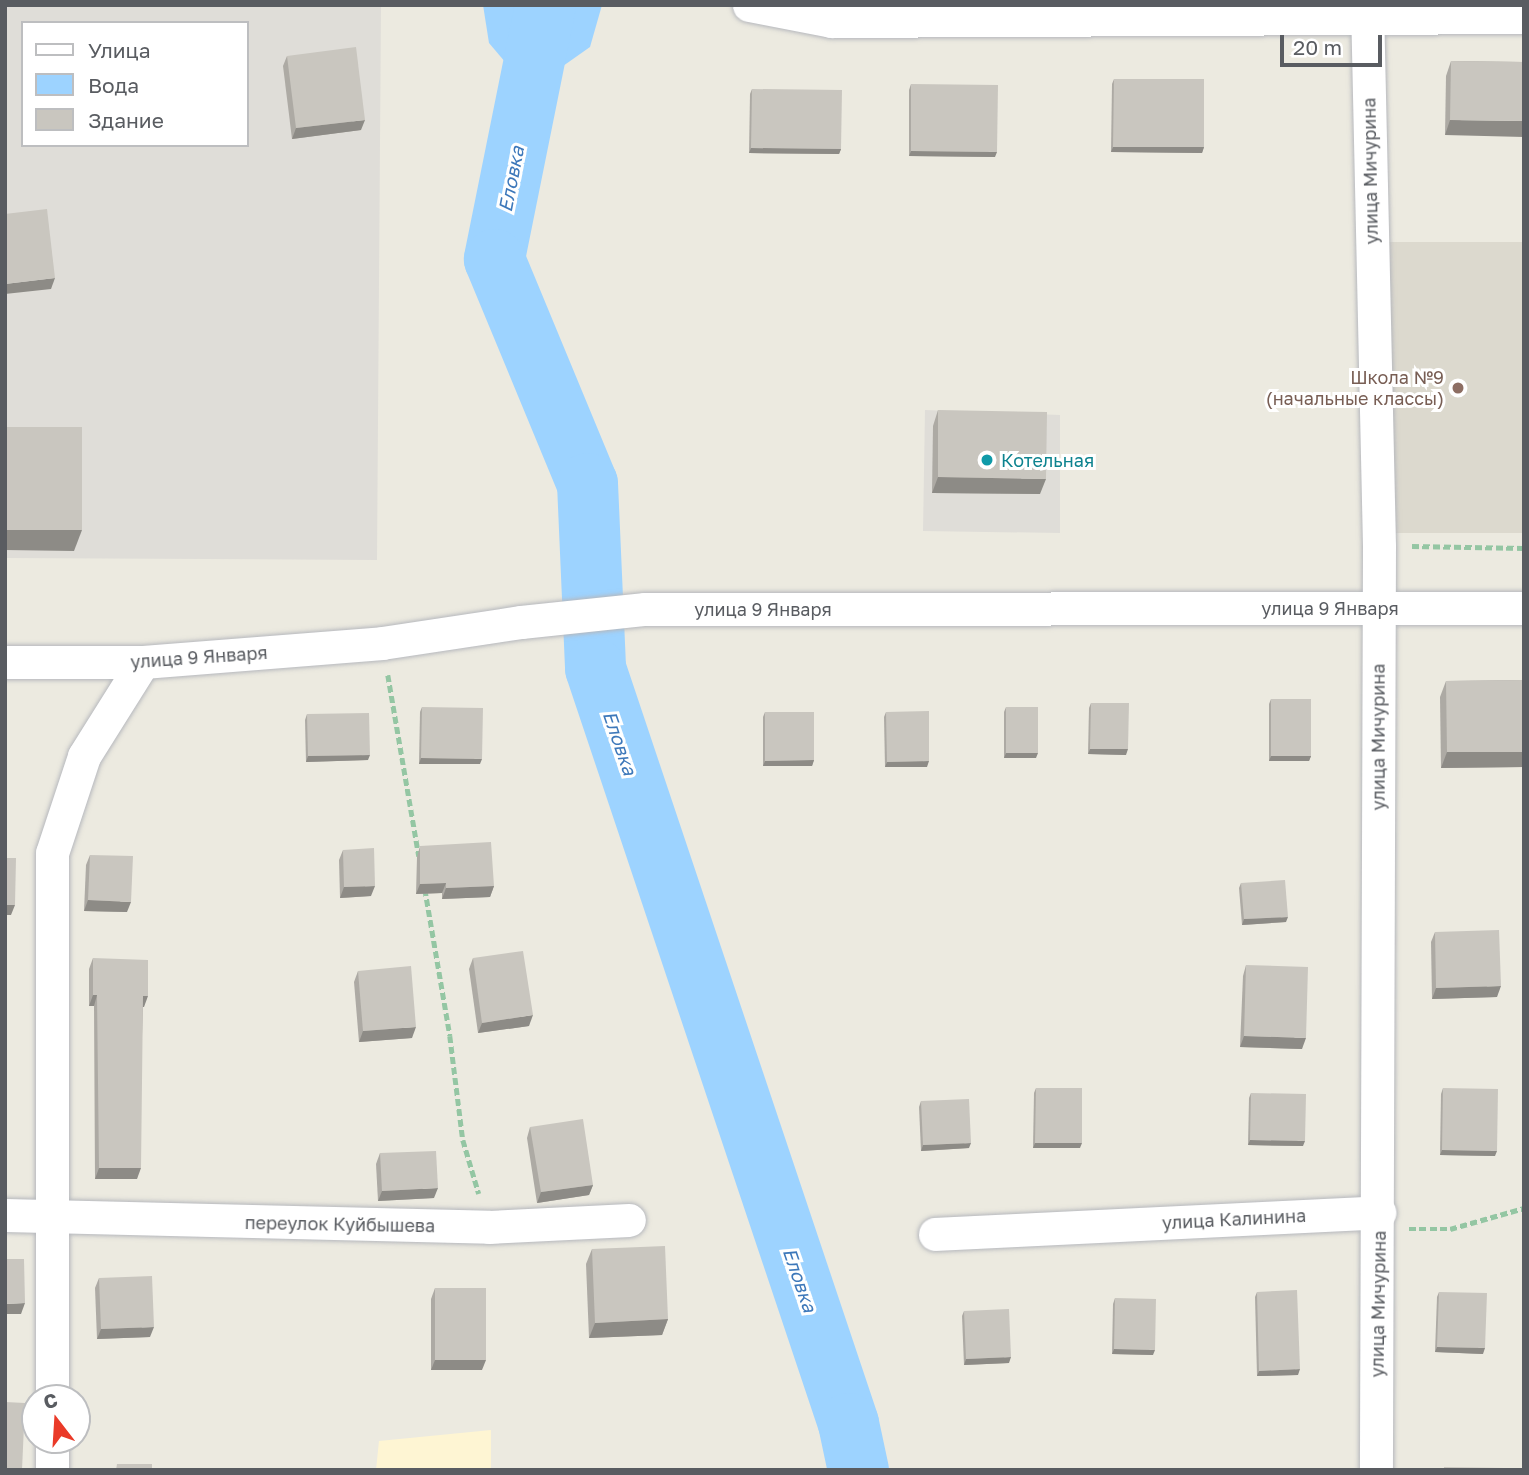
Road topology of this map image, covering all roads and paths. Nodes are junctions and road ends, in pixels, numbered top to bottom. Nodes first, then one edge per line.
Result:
1 (749, 5) edge
2 (1367, 12) edge
3 (1524, 17) edge
4 (1379, 546) junction
5 (1524, 548) edge
6 (1378, 608) junction
7 (1524, 608) edge
8 (383, 643) junction
9 (5, 662) edge
10 (143, 662) junction
11 (420, 860) edge
12 (424, 887) edge
13 (1524, 1208) edge
14 (1379, 1212) junction
15 (5, 1215) edge
16 (50, 1218) junction
17 (629, 1220) dead end
18 (489, 1227) junction
19 (935, 1234) dead end
20 (52, 1384) edge
21 (1376, 1470) edge

1 - 2 street
2 - 3 street
2 - 4 street, улица Мичурина
4 - 5 path
4 - 6 street, улица Мичурина
6 - 7 street, улица 9 Января
6 - 8 street, улица 9 Января
6 - 14 street, улица Мичурина
8 - 10 street, улица 9 Января
8 - 11 path
9 - 10 street, улица 9 Января
10 - 16 street
12 - 18 path
13 - 14 path
14 - 19 street, улица Калинина
14 - 21 street, улица Мичурина
15 - 16 street, переулок Куйбышева
16 - 18 street, переулок Куйбышева
16 - 20 street
17 - 18 street, переулок Куйбышева

